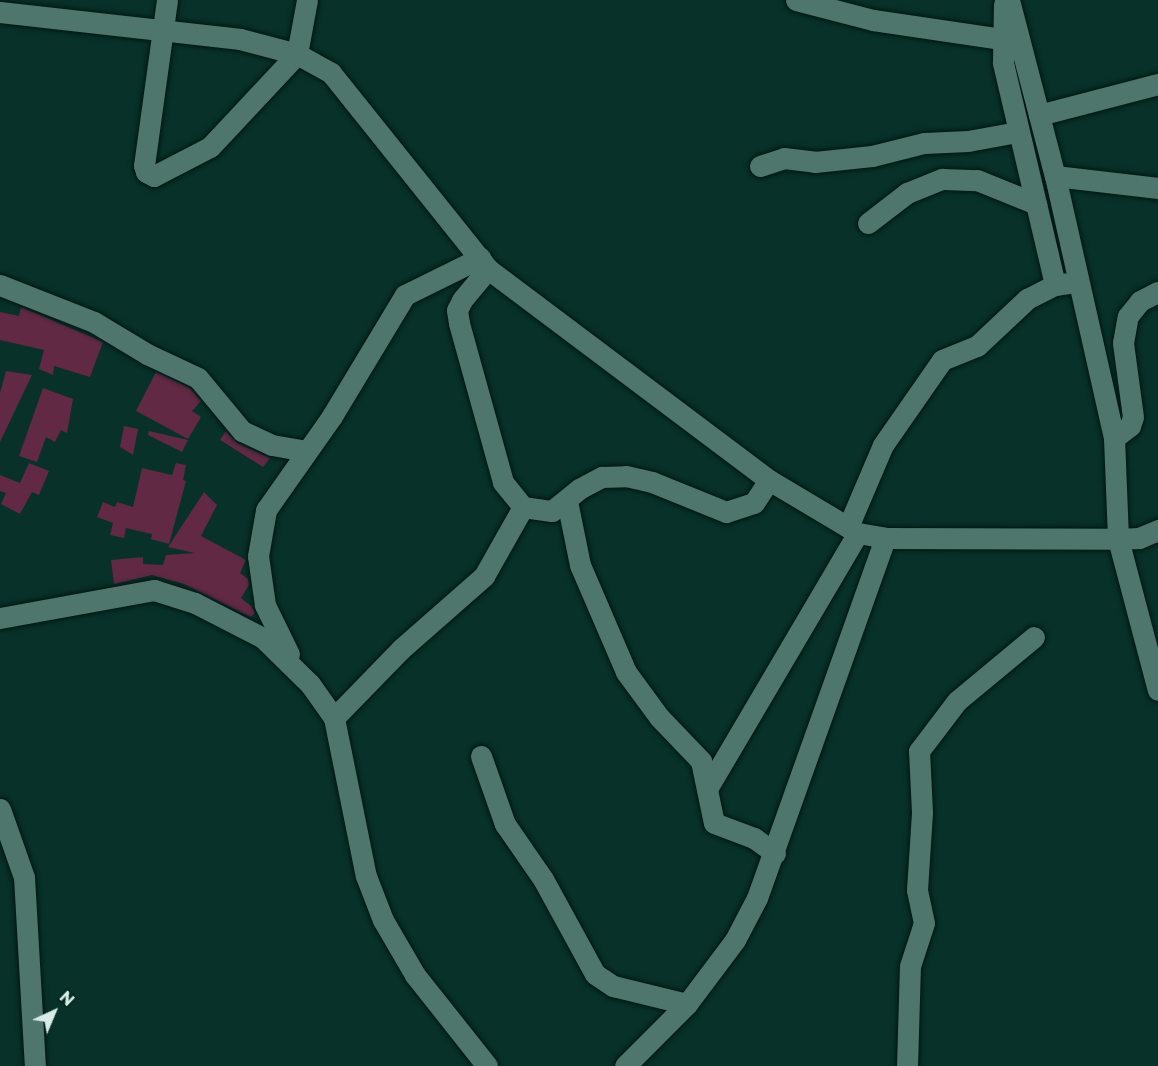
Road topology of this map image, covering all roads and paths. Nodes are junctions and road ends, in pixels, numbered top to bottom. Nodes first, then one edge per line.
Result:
1 (167, 0) edge
2 (307, 0) edge
3 (795, 0) edge
4 (1004, 0) edge
5 (1010, 0) edge
6 (0, 12) edge
7 (161, 33) junction
8 (1002, 39) junction
9 (297, 54) junction
10 (1158, 84) edge
11 (1039, 115) junction
12 (1017, 132) junction
13 (760, 166) dead end
14 (1055, 176) junction
15 (1158, 188) edge
16 (1036, 204) junction
17 (868, 223) dead end
18 (484, 263) junction
19 (1077, 282) junction
20 (0, 285) edge
21 (1056, 285) junction
22 (1158, 292) edge
23 (1114, 438) junction
24 (305, 450) junction
25 (769, 480) junction
26 (567, 501) junction
27 (523, 507) junction
28 (853, 530) junction
29 (1158, 530) edge
30 (885, 538) junction
31 (1118, 539) junction
32 (0, 618) edge
33 (1034, 637) dead end
34 (295, 670) junction
35 (1158, 690) edge
36 (334, 718) junction
37 (481, 756) dead end
38 (707, 789) junction
39 (0, 808) edge
40 (776, 853) junction
41 (687, 1004) junction
42 (35, 1066) edge
43 (487, 1066) edge
44 (625, 1066) edge
45 (907, 1066) edge

1 - 7 street
2 - 9 street
3 - 8 street
4 - 8 street
5 - 11 street
6 - 7 street
7 - 9 street
7 - 9 street
8 - 12 street
9 - 18 street
10 - 11 street
11 - 14 street
12 - 13 street
12 - 16 street
14 - 15 street
14 - 19 street
16 - 17 street
16 - 21 street
18 - 24 street
18 - 25 street
18 - 27 street
19 - 21 street
19 - 23 street
20 - 24 street
21 - 28 street
22 - 23 street
23 - 31 street
24 - 34 street
25 - 26 street
25 - 28 street
26 - 27 street
26 - 38 street
27 - 36 street
28 - 30 street
28 - 38 street
29 - 31 street
30 - 31 street
30 - 40 street
31 - 35 street
32 - 34 street
33 - 45 street
34 - 36 street
36 - 43 street
37 - 41 street
38 - 40 street
39 - 42 street
40 - 41 street
41 - 44 street

